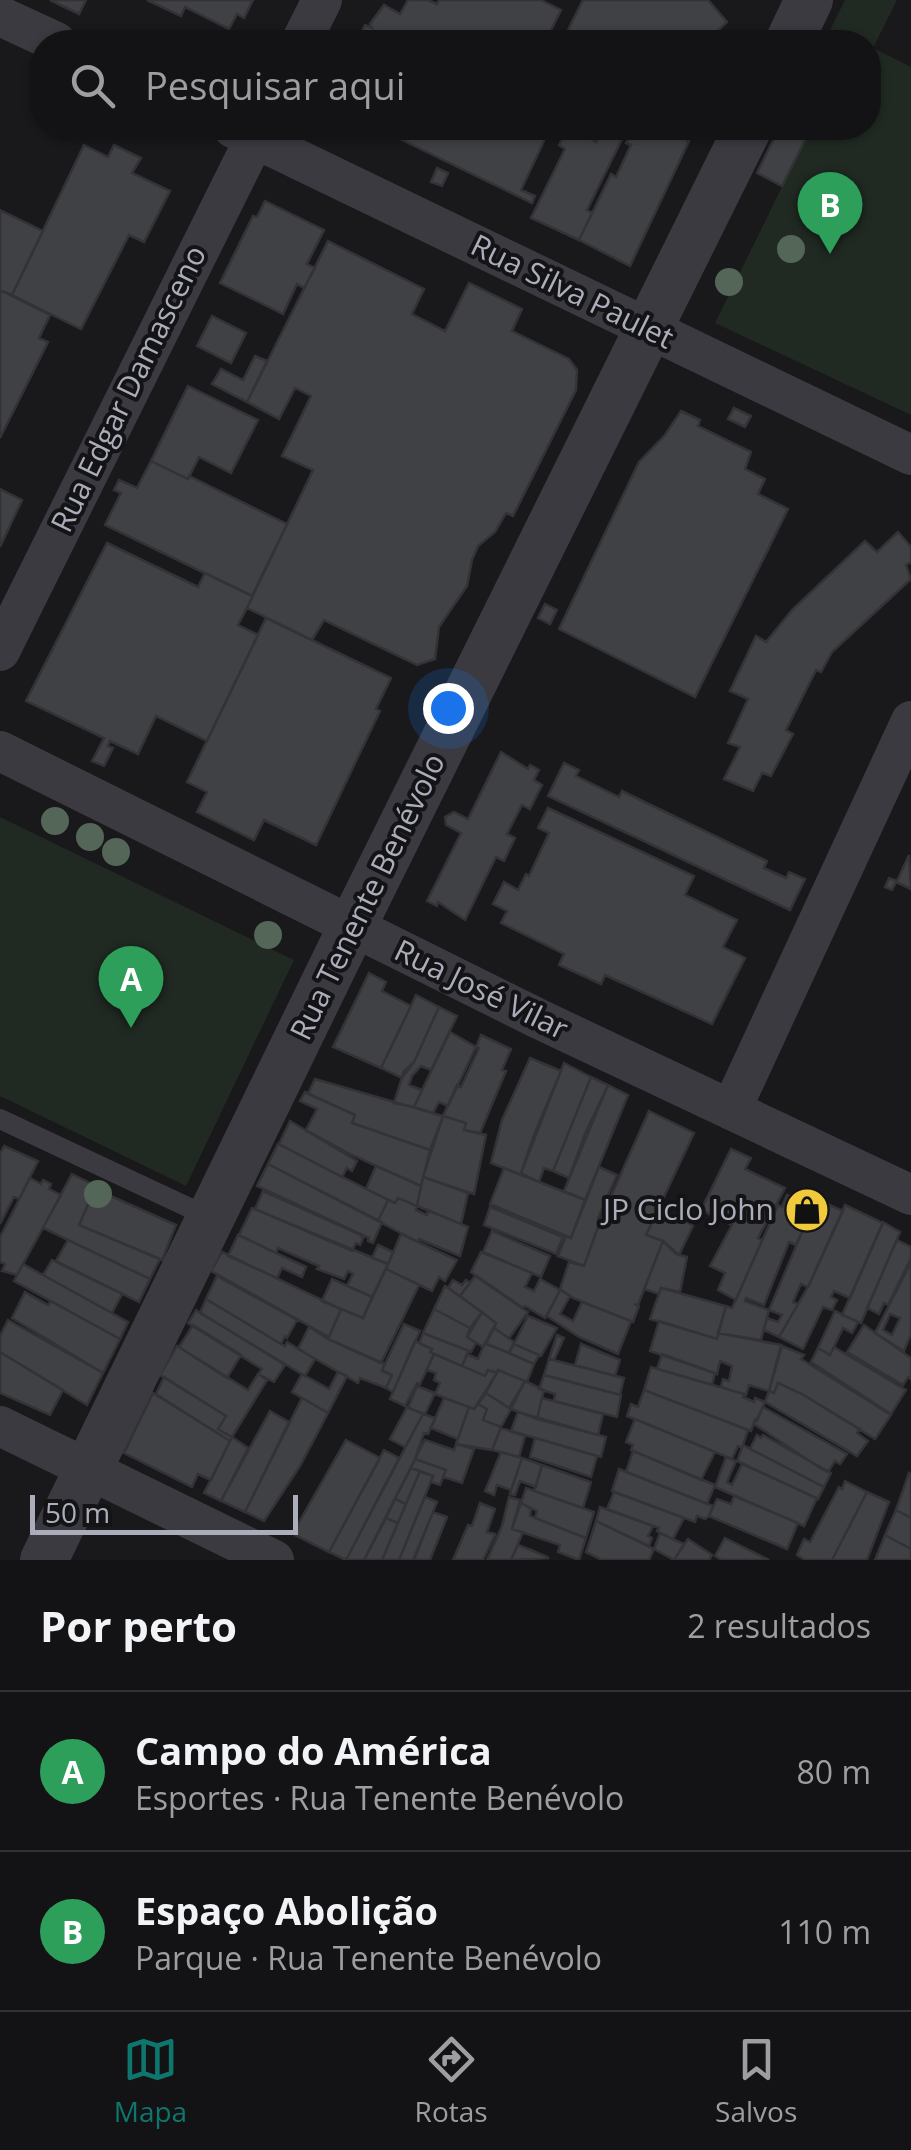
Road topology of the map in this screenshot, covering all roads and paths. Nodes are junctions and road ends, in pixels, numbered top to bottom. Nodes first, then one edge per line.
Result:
1 (322, 0) edge
2 (809, 0) edge
3 (0, 16) edge
4 (30, 30) edge
5 (307, 30) edge
6 (795, 30) edge
7 (245, 140) edge
8 (267, 140) edge
9 (742, 140) edge
10 (650, 330) junction
11 (911, 455) edge
12 (0, 651) edge
13 (911, 721) edge
14 (0, 752) edge
15 (352, 927) junction
16 (731, 1110) junction
17 (0, 1119) edge
18 (911, 1195) edge
19 (211, 1218) junction
20 (0, 1426) edge
21 (89, 1469) junction
22 (44, 1560) edge
23 (274, 1560) edge

1 - 5 street
2 - 6 street
3 - 4 street
7 - 12 street, Rua Edgar Damasceno
8 - 10 street, Rua Silva Paulet
9 - 10 street, Rua Tenente Benévolo
10 - 11 street, Rua Silva Paulet
10 - 15 street, Rua Tenente Benévolo
13 - 16 street
14 - 15 street, Rua José Vilar
15 - 16 street, Rua José Vilar
15 - 19 street, Rua Tenente Benévolo
16 - 18 street, Rua José Vilar
17 - 19 lane
19 - 21 street, Rua Tenente Benévolo
20 - 21 street
21 - 22 street, Rua Tenente Benévolo
21 - 23 street

